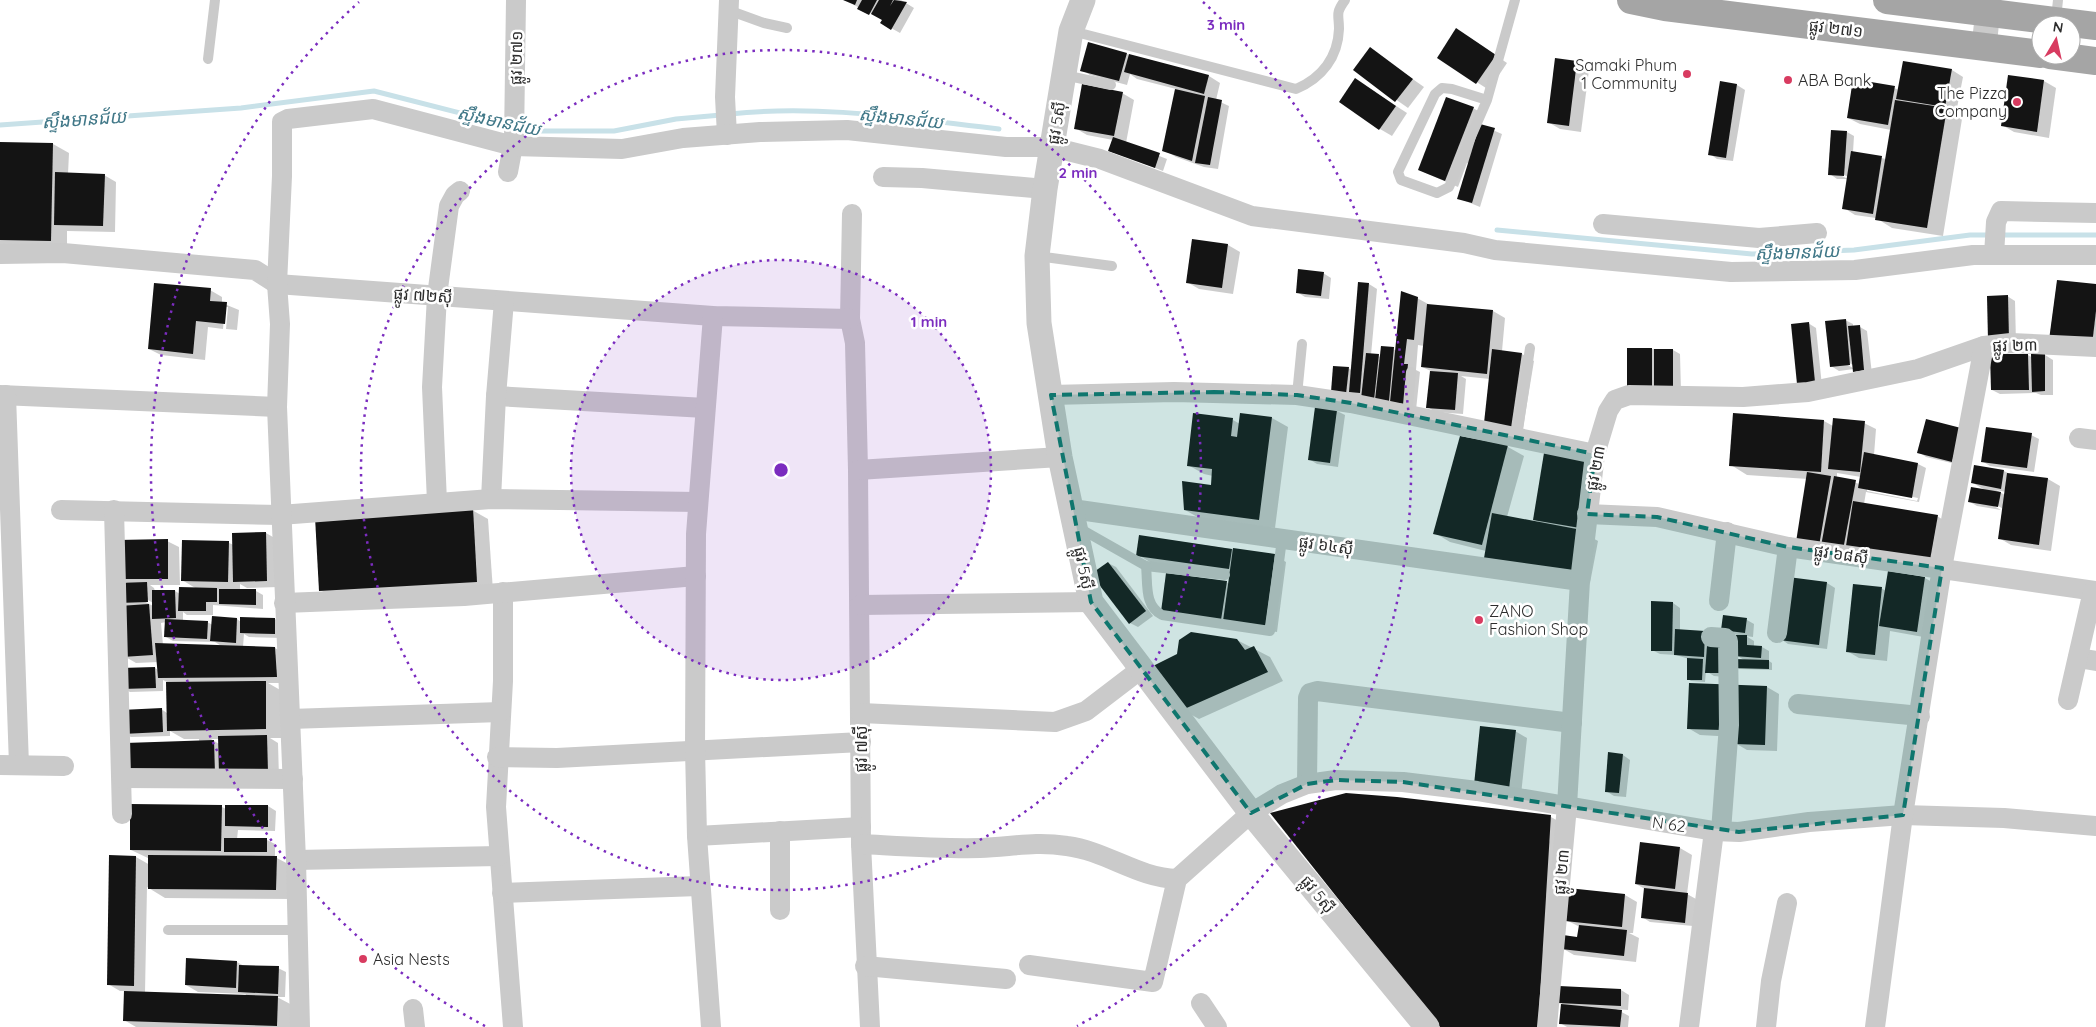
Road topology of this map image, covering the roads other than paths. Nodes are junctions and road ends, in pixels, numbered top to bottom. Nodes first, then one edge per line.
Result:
1 (215, 0) edge
2 (516, 0) edge
3 (1083, 0) edge
4 (1345, 0) edge
5 (1515, 0) edge
6 (1631, 0) edge
7 (1887, 0) edge
8 (728, 5) edge
9 (1989, 6) edge
10 (2057, 11) edge
11 (2096, 26) edge
12 (787, 28) dead end
13 (1071, 30) junction
14 (1984, 47) junction
15 (2031, 53) edge
16 (208, 59) dead end
17 (2081, 59) edge
18 (2096, 61) edge
19 (1063, 75) junction
20 (1111, 85) dead end
21 (1487, 100) junction
22 (726, 121) junction
23 (514, 143) junction
24 (1052, 147) junction
25 (508, 172) dead end
26 (883, 178) dead end
27 (1045, 189) junction
28 (460, 191) dead end
29 (2096, 213) edge
30 (852, 214) dead end
31 (1603, 224) dead end
32 (1816, 233) dead end
33 (1994, 250) junction
34 (0, 254) edge
35 (1765, 254) junction
36 (2096, 255) edge
37 (1038, 256) junction
38 (1112, 266) dead end
39 (277, 284) junction
40 (437, 296) junction
41 (504, 301) junction
42 (713, 316) junction
43 (850, 318) junction
44 (1302, 344) dead end
45 (1984, 346) junction
46 (2096, 347) edge
47 (1530, 348) dead end
48 (1411, 372) dead end
49 (3, 395) edge
50 (1051, 395) junction
51 (496, 396) junction
52 (1297, 396) junction
53 (277, 407) junction
54 (705, 408) junction
55 (1406, 416) junction
56 (1517, 437) junction
57 (1595, 454) junction
58 (1060, 457) junction
59 (858, 470) junction
60 (491, 499) junction
61 (437, 502) junction
62 (698, 502) junction
63 (61, 510) dead end
64 (114, 510) junction
65 (1587, 514) junction
66 (280, 515) junction
67 (1074, 517) junction
68 (1727, 532) junction
69 (1282, 539) junction
70 (1788, 547) junction
71 (1146, 566) junction
72 (1942, 568) junction
73 (1225, 575) dead end
74 (696, 576) junction
75 (1580, 581) junction
76 (2095, 591) edge
77 (503, 592) junction
78 (1719, 601) dead end
79 (1091, 602) junction
80 (284, 603) junction
81 (860, 605) junction
82 (1777, 633) dead end
83 (1711, 637) dead end
84 (2087, 659) edge
85 (1141, 669) junction
86 (2068, 700) dead end
87 (1798, 704) dead end
88 (501, 712) junction
89 (861, 713) junction
90 (1920, 716) junction
91 (290, 719) junction
92 (1572, 723) junction
93 (861, 742) junction
94 (695, 749) junction
95 (497, 757) junction
96 (9, 765) edge
97 (64, 766) dead end
98 (122, 778) junction
99 (293, 780) junction
100 (1307, 784) junction
101 (1567, 806) junction
102 (1252, 813) junction
103 (122, 814) dead end
104 (1903, 815) junction
105 (2096, 826) edge
106 (780, 831) junction
107 (1717, 831) junction
108 (697, 836) junction
109 (861, 836) junction
110 (499, 856) junction
111 (296, 860) junction
112 (1177, 879) junction
113 (700, 886) junction
114 (502, 893) junction
115 (1787, 903) dead end
116 (780, 910) dead end
117 (168, 930) dead end
118 (298, 930) junction
119 (1029, 965) dead end
120 (865, 966) junction
121 (1006, 979) dead end
122 (1201, 1003) dead end
123 (300, 1027) edge
124 (513, 1027) edge
125 (712, 1027) edge
126 (870, 1027) edge
127 (1217, 1027) edge
128 (1427, 1027) edge
129 (1547, 1027) edge
130 (1689, 1027) edge
131 (1766, 1027) edge
132 (1875, 1027) edge

1 - 16 lane
2 - 23 street, ផ្លូវ ២៧១
3 - 13 street, ផ្លូវ 5ស៊ី
4 - 13 lane
5 - 21 lane
6 - 14 main road, ផ្លូវ ២៧១
7 - 9 main road
8 - 12 lane
8 - 22 street
9 - 10 main road
9 - 14 street
10 - 11 main road
13 - 19 street, ផ្លូវ 5ស៊ី
14 - 15 main road, ផ្លូវ ២៧១
17 - 18 main road
19 - 20 lane
19 - 24 street, ផ្លូវ 5ស៊ី
21 - 21 lane
22 - 23 street
22 - 24 street
23 - 25 street, ផ្លូវ ២៧១
23 - 39 street
24 - 27 street, ផ្លូវ 5ស៊ី
24 - 35 street
26 - 27 street
27 - 37 street, ផ្លូវ 5ស៊ី
28 - 40 street
29 - 33 street
30 - 43 street, ផ្លូវ ៧ស៊ី
31 - 35 street
32 - 35 street
33 - 35 street
33 - 36 street
34 - 39 street, ផ្លូវ ៧២ស៊ី
37 - 38 lane
37 - 50 street, ផ្លូវ 5ស៊ី
39 - 40 street, ផ្លូវ ៧២ស៊ី
39 - 53 street
40 - 41 street, ផ្លូវ ៧២ស៊ី
40 - 61 street
41 - 42 street, ផ្លូវ ៧២ស៊ី
41 - 51 street
42 - 43 street, ផ្លូវ ៧២ស៊ី
42 - 54 street
43 - 59 street, ផ្លូវ ៧ស៊ី
44 - 52 lane
45 - 46 street, ផ្លូវ ២៣
45 - 57 street, ផ្លូវ ២៣
45 - 72 street
47 - 56 lane
48 - 55 lane
49 - 53 street
49 - 96 street
50 - 52 street
50 - 58 street, ផ្លូវ 5ស៊ី
51 - 54 street
51 - 60 street
52 - 55 street
53 - 66 street
54 - 62 street
55 - 56 street
56 - 57 street
57 - 65 street, ផ្លូវ ២៣
58 - 59 street
58 - 67 street, ផ្លូវ 5ស៊ី
59 - 81 street, ផ្លូវ ៧ស៊ី
60 - 61 street
60 - 62 street
61 - 66 street
62 - 74 street
63 - 64 street
64 - 66 street
64 - 98 street
65 - 68 street, ផ្លូវ ៦៨ស៊ី
65 - 75 street, ផ្លូវ ២៣
66 - 80 street
67 - 69 street, ផ្លូវ ៦៤ស៊ី
67 - 71 lane
67 - 79 street, ផ្លូវ 5ស៊ី
68 - 70 street, ផ្លូវ ៦៨ស៊ី
68 - 78 street
69 - 71 lane
69 - 75 street, ផ្លូវ ៦៤ស៊ី
70 - 72 street, ផ្លូវ ៦៨ស៊ី
70 - 82 street
71 - 73 lane
72 - 76 street, ផ្លូវ ៦៨ស៊ី
72 - 90 street
74 - 77 street
74 - 94 street
75 - 92 street, ផ្លូវ ២៣
76 - 84 street
77 - 80 street
77 - 88 street
79 - 81 street
79 - 85 street, ផ្លូវ 5ស៊ី
80 - 91 street
81 - 89 street, ផ្លូវ ៧ស៊ី
83 - 107 street
84 - 86 street
85 - 89 street
85 - 102 street, ផ្លូវ 5ស៊ី
87 - 90 street
88 - 91 street
88 - 95 street
89 - 93 street, ផ្លូវ ៧ស៊ី
90 - 104 street
91 - 99 street
92 - 100 street
92 - 101 street, ផ្លូវ ២៣
93 - 94 street
93 - 109 street, ផ្លូវ ៧ស៊ី
94 - 95 street
94 - 108 street
95 - 110 street
96 - 97 street
98 - 99 street
98 - 103 street
99 - 111 street
100 - 101 street, N 62
100 - 102 street, N 62
101 - 107 street, N 62
101 - 129 street, ផ្លូវ ២៣
102 - 112 street, N 62
102 - 128 street, ផ្លូវ 5ស៊ី
104 - 105 street, N 62
104 - 107 street, N 62
104 - 132 street
106 - 108 street
106 - 109 street
106 - 116 street
107 - 130 street
108 - 113 street
109 - 112 street
109 - 120 street, ផ្លូវ ៧ស៊ី
110 - 111 street
110 - 114 street
111 - 118 street
112 - 119 street
113 - 114 street
113 - 125 street
114 - 124 street
115 - 131 street
117 - 118 lane
118 - 123 street
120 - 121 street
120 - 126 street, ផ្លូវ ៧ស៊ី
122 - 127 street

